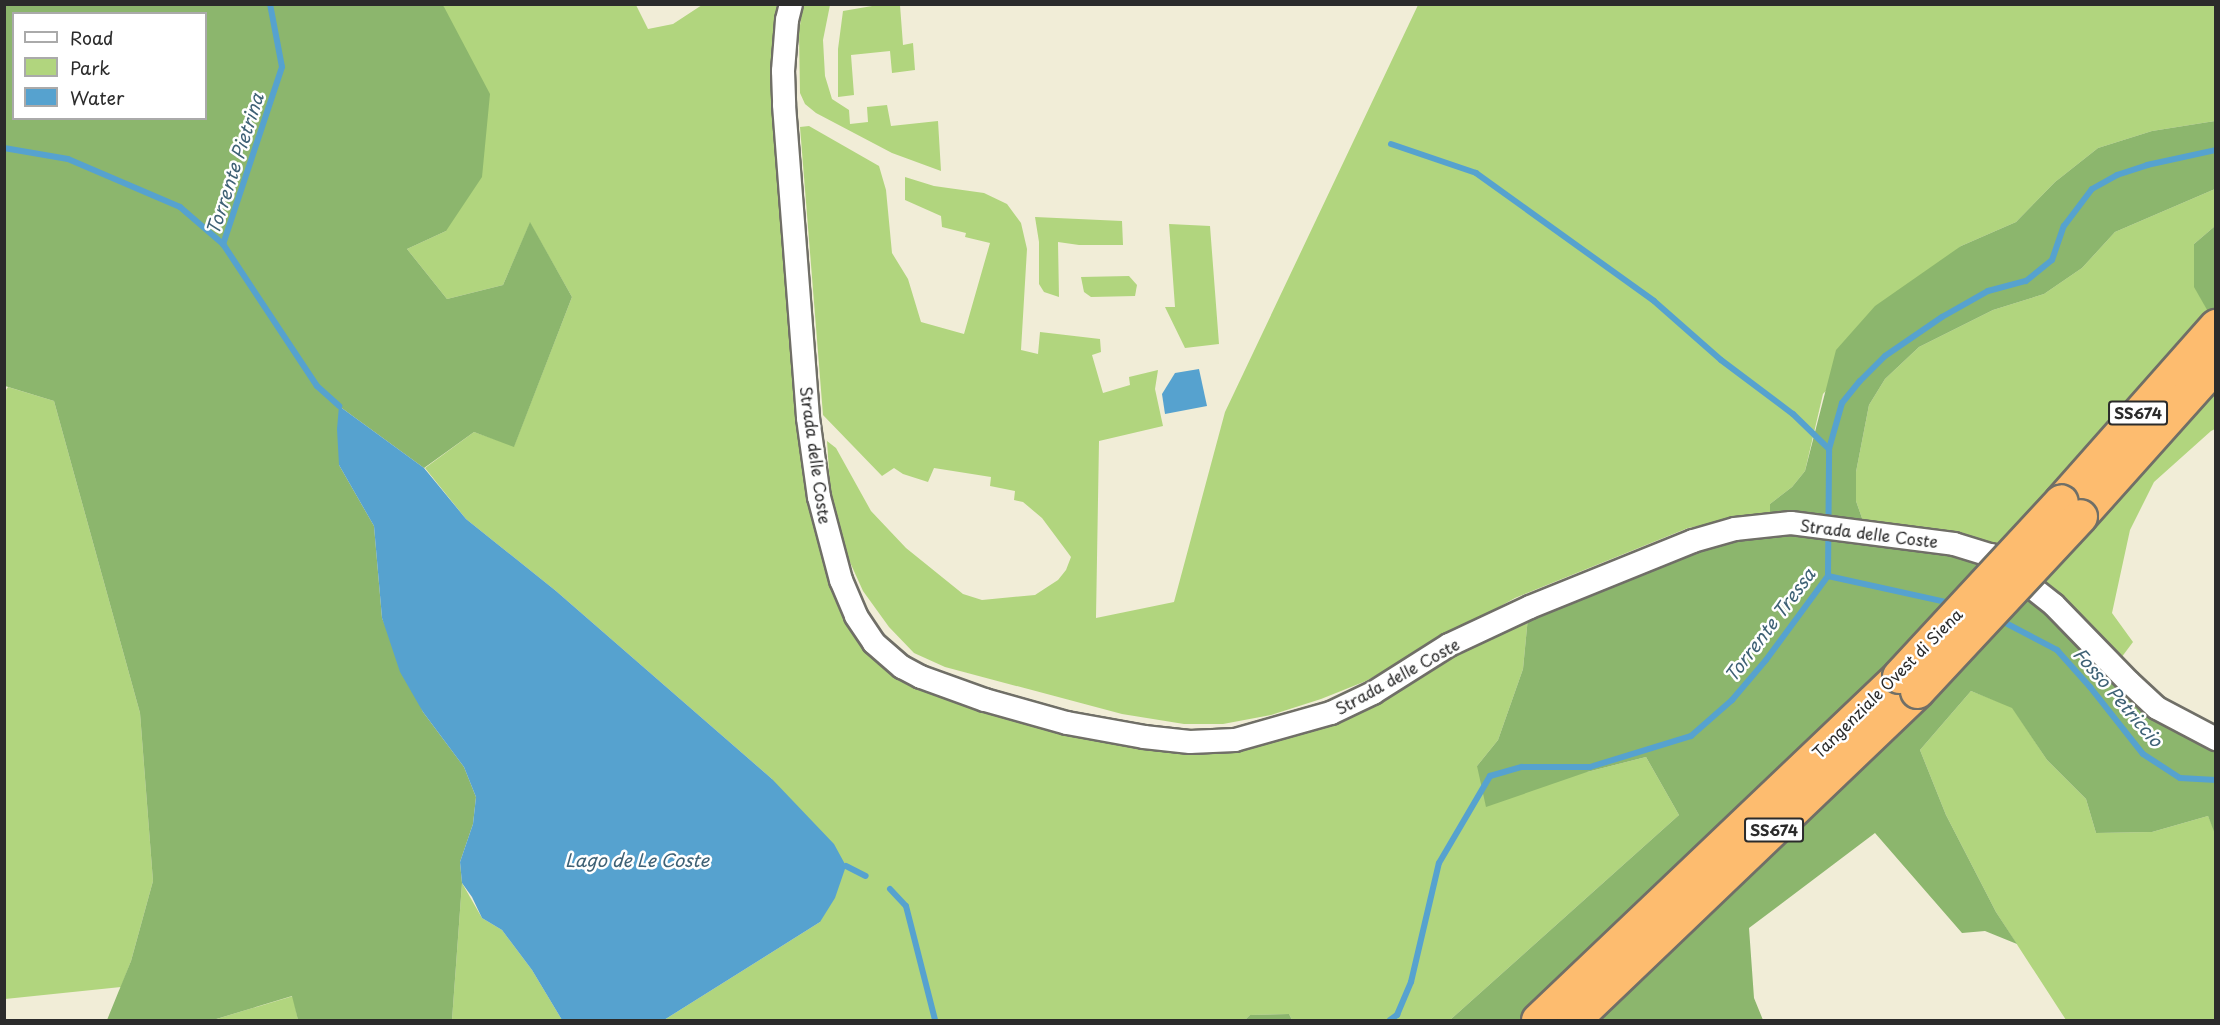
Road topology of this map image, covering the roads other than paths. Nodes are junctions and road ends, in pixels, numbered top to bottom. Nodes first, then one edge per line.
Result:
1 (791, 4) edge
2 (2216, 326) edge
3 (2216, 364) edge
4 (2070, 509) junction
5 (2216, 739) edge
6 (1621, 959) junction
7 (1538, 1020) edge
8 (1573, 1020) edge

1 - 5 street, Strada delle Coste
2 - 4 highway, Tangenziale Ovest di Siena / SS674
3 - 4 highway, Tangenziale Ovest di Siena / SS674
4 - 6 highway, Tangenziale Ovest di Siena / SS674, bridge
6 - 7 highway, Tangenziale Ovest di Siena / SS674
6 - 8 highway, Tangenziale Ovest di Siena / SS674

